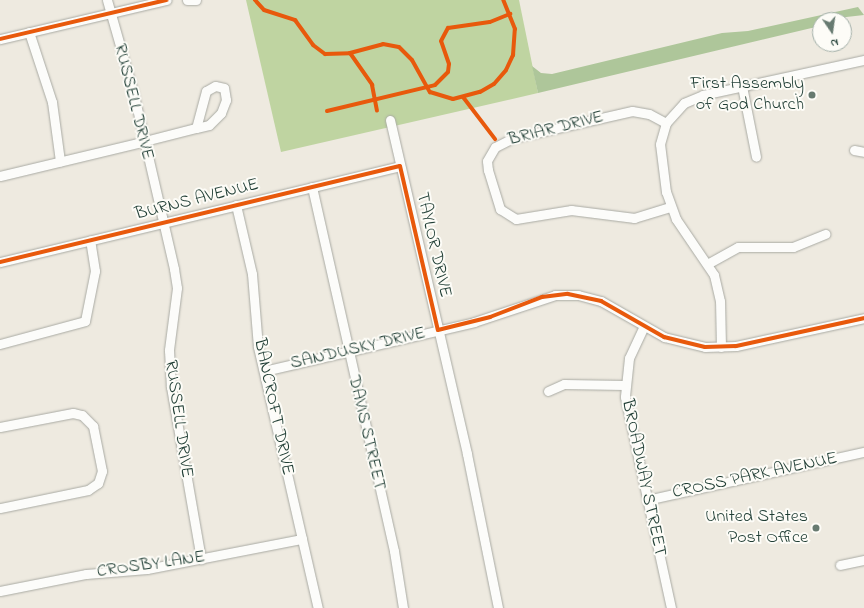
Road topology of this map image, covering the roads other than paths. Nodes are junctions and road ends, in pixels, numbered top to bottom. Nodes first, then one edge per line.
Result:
1 (107, 0) edge
2 (166, 0) edge
3 (188, 0) edge
4 (196, 0) edge
5 (110, 13) junction
6 (29, 32) junction
7 (0, 39) edge
8 (864, 60) edge
9 (742, 86) junction
10 (390, 120) dead end
11 (666, 123) junction
12 (196, 128) junction
13 (143, 141) junction
14 (854, 150) dead end
15 (864, 152) edge
16 (756, 157) dead end
17 (60, 161) junction
18 (400, 166) junction
19 (0, 176) edge
20 (312, 187) junction
21 (236, 205) junction
22 (670, 207) junction
23 (163, 223) junction
24 (826, 234) dead end
25 (90, 240) junction
26 (0, 262) edge
27 (709, 263) junction
28 (864, 318) edge
29 (644, 326) junction
30 (438, 330) junction
31 (0, 344) edge
32 (721, 347) junction
33 (348, 351) junction
34 (264, 371) junction
35 (624, 385) junction
36 (548, 391) dead end
37 (0, 428) edge
38 (864, 452) edge
39 (647, 500) junction
40 (0, 508) edge
41 (302, 539) junction
42 (201, 559) junction
43 (864, 560) edge
44 (840, 565) dead end
45 (0, 591) edge
46 (318, 608) edge
47 (403, 608) edge
48 (498, 608) edge
49 (671, 608) edge

1 - 5 street, RUSSELL DRIVE
2 - 5 street
3 - 4 street
5 - 6 street
5 - 13 street, RUSSELL DRIVE
6 - 7 street
6 - 17 street
8 - 9 street
9 - 11 street
9 - 16 street
10 - 18 street, TAYLOR DRIVE
11 - 22 street
11 - 22 street, BRIAR DRIVE
12 - 12 street
12 - 13 street
13 - 17 street
13 - 23 street, RUSSELL DRIVE
14 - 15 street
17 - 19 street
18 - 20 street, BURNS AVENUE
18 - 30 street, TAYLOR DRIVE
20 - 21 street, BURNS AVENUE
20 - 33 street, DAVIS STREET
21 - 23 street, BURNS AVENUE
21 - 34 street, BANCROFT DRIVE
22 - 27 street
23 - 25 street, BURNS AVENUE
23 - 42 street, RUSSELL DRIVE
24 - 27 street
25 - 26 street, BURNS AVENUE
25 - 31 street
27 - 32 street
28 - 32 street, SANDUSKY DRIVE
29 - 30 street, SANDUSKY DRIVE
29 - 32 street, SANDUSKY DRIVE
29 - 35 street, BROADWAY STREET
30 - 33 street, SANDUSKY DRIVE
30 - 48 street, TAYLOR DRIVE
33 - 34 street, SANDUSKY DRIVE
33 - 47 street, DAVIS STREET
34 - 41 street, BANCROFT DRIVE
35 - 36 street
35 - 39 street, BROADWAY STREET
37 - 40 street
38 - 39 street, CROSS PARK AVENUE
39 - 49 street, BROADWAY STREET
41 - 42 street, CROSBY LANE
41 - 46 street, BANCROFT DRIVE
42 - 45 street, CROSBY LANE
43 - 44 street

